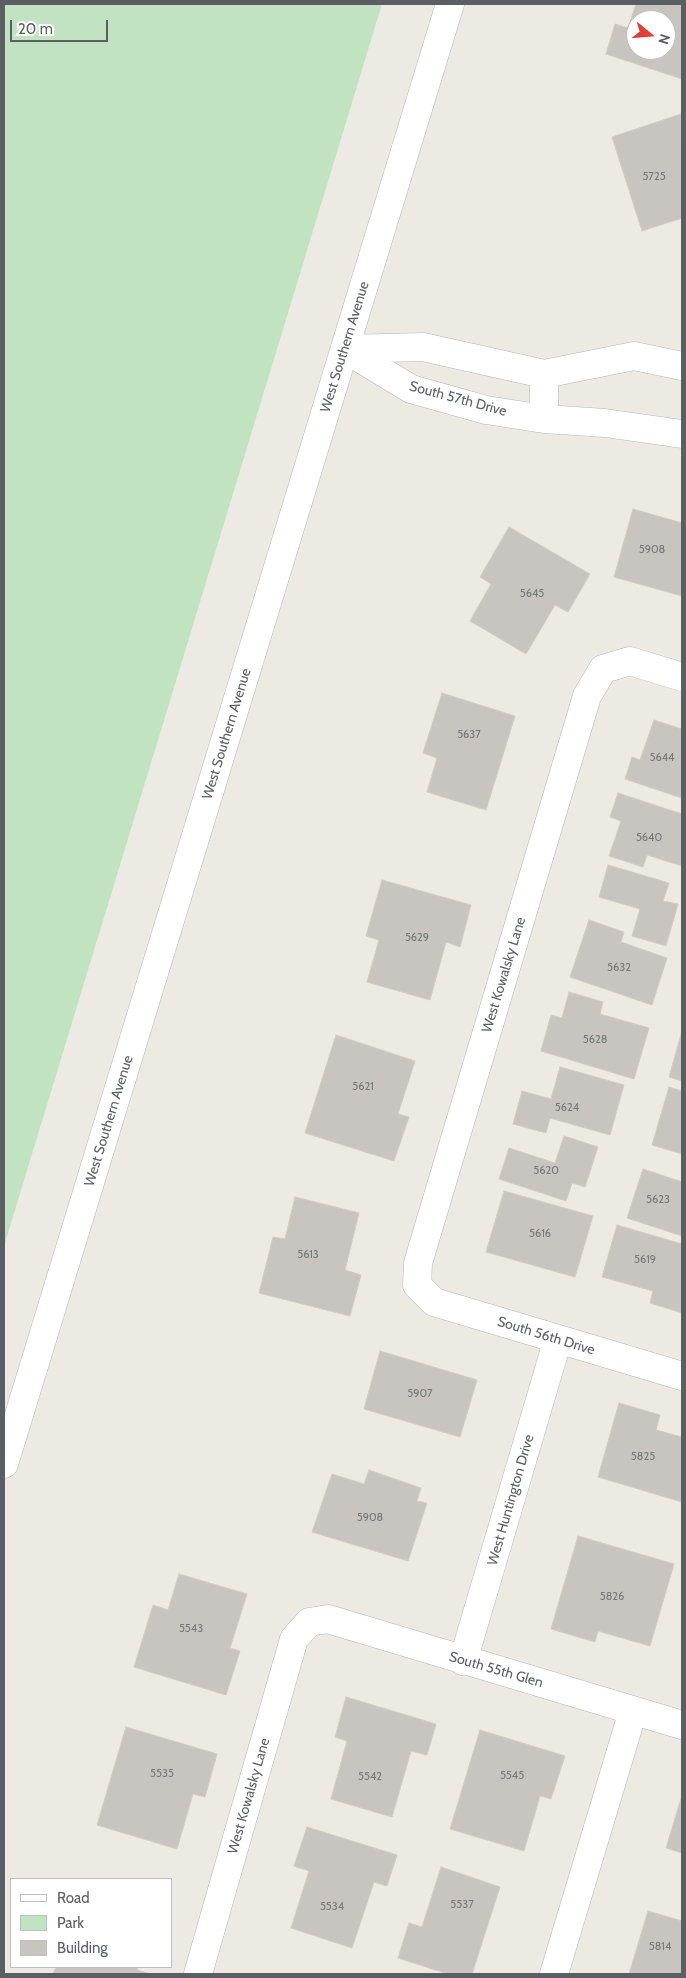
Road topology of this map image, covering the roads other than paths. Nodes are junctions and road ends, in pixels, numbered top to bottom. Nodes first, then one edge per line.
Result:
1 (450, 4) edge
2 (345, 350) junction
3 (682, 366) edge
4 (544, 374) junction
5 (544, 419) junction
6 (682, 434) edge
7 (682, 677) edge
8 (417, 1285) joint
9 (558, 1339) junction
10 (682, 1376) edge
11 (4, 1464) edge
12 (309, 1622) joint
13 (463, 1661) junction
14 (633, 1711) junction
15 (682, 1725) edge
16 (198, 1974) edge
17 (554, 1974) edge

1 - 2 street, West Southern Avenue
2 - 4 street
2 - 5 street, South 57th Drive
2 - 11 street, West Southern Avenue
3 - 4 street
4 - 5 street
5 - 6 street, South 57th Drive
7 - 8 street, West Kowalsky Lane
8 - 9 street, South 56th Drive
9 - 10 street, South 56th Drive
9 - 13 street, West Huntington Drive
12 - 13 street, South 55th Glen
12 - 16 street, West Kowalsky Lane
13 - 14 street, South 55th Glen
14 - 15 street, South 55th Glen
14 - 17 street

